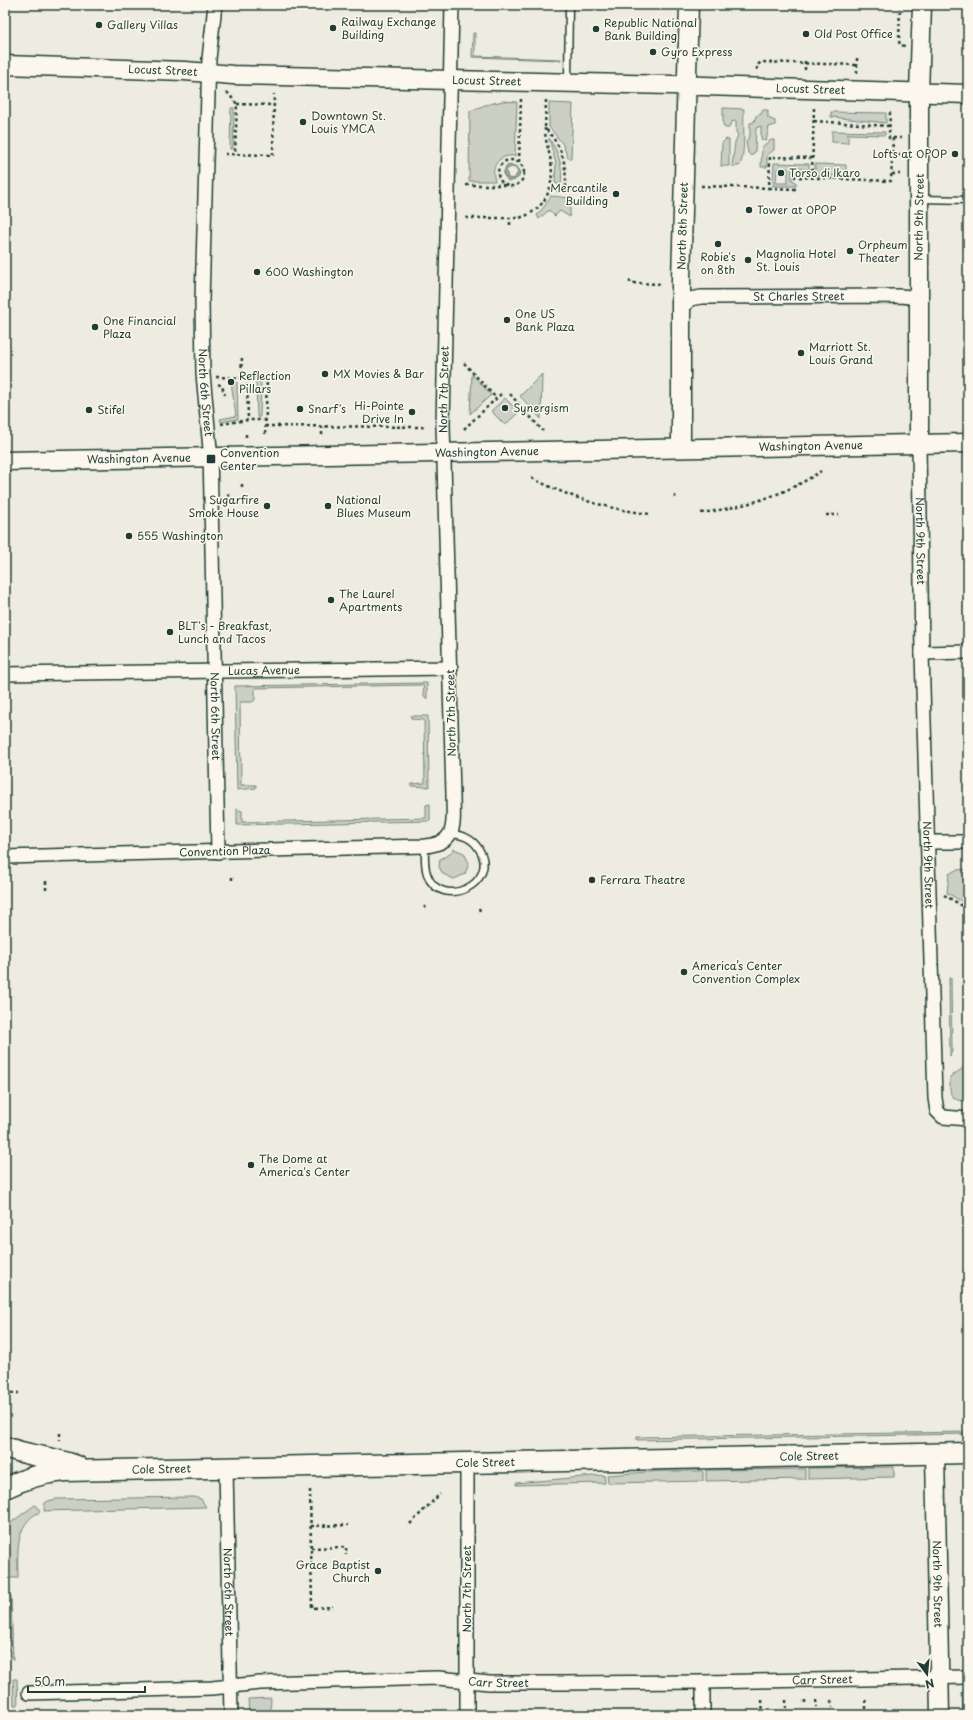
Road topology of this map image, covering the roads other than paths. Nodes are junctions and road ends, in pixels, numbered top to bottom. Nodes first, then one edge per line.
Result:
1 (215, 5) edge
2 (452, 5) edge
3 (569, 5) edge
4 (689, 5) edge
5 (922, 5) edge
6 (5, 65) edge
7 (208, 73) junction
8 (450, 80) junction
9 (568, 83) junction
10 (686, 85) junction
11 (919, 92) junction
12 (968, 94) edge
13 (920, 199) junction
14 (968, 200) edge
15 (918, 305) junction
16 (681, 310) junction
17 (968, 443) edge
18 (919, 444) junction
19 (681, 448) junction
20 (444, 452) junction
21 (210, 457) junction
22 (5, 461) edge
23 (968, 652) edge
24 (922, 653) junction
25 (451, 668) junction
26 (214, 671) junction
27 (5, 674) edge
28 (447, 838) junction
29 (928, 842) junction
30 (968, 842) edge
31 (425, 846) junction
32 (218, 852) junction
33 (5, 857) edge
34 (968, 1118) edge
35 (5, 1447) edge
36 (968, 1452) edge
37 (935, 1453) junction
38 (468, 1463) junction
39 (226, 1468) junction
40 (90, 1470) junction
41 (5, 1488) edge
42 (968, 1677) edge
43 (939, 1678) junction
44 (467, 1681) junction
45 (703, 1682) junction
46 (231, 1686) junction
47 (29, 1693) dead end
48 (231, 1715) edge
49 (467, 1715) edge
50 (703, 1715) edge
51 (940, 1715) edge

1 - 7 street, North 6th Street
2 - 8 street, North 7th Street
3 - 9 lane
4 - 10 street, North 8th Street
5 - 11 street, North 9th Street
6 - 7 street, Locust Street
7 - 8 street, Locust Street
7 - 21 street, North 6th Street
8 - 9 street, Locust Street
8 - 20 street, North 7th Street
9 - 10 street, Locust Street
10 - 11 street, Locust Street
10 - 16 street, North 8th Street
11 - 12 street, Locust Street
11 - 13 street, North 9th Street
13 - 14 lane
13 - 15 street, North 9th Street
15 - 16 street, St Charles Street
15 - 18 street, North 9th Street
16 - 19 street, North 8th Street
17 - 18 street, Washington Avenue
18 - 19 street, Washington Avenue
18 - 24 street, North 9th Street
19 - 20 street, Washington Avenue
20 - 21 street, Washington Avenue
20 - 25 street, North 7th Street
21 - 22 street, Washington Avenue
21 - 26 street, North 6th Street
23 - 24 street
24 - 29 street, North 9th Street
25 - 26 street, Lucas Avenue
25 - 28 street, North 7th Street
26 - 27 street, Lucas Avenue
26 - 32 street, North 6th Street
28 - 31 street, Convention Plaza
28 - 31 lane
29 - 30 street
29 - 34 street, North 9th Street
31 - 32 street, Convention Plaza
32 - 33 street, Convention Plaza
35 - 40 main road
36 - 37 main road, Cole Street
37 - 38 main road, Cole Street
37 - 43 street, North 9th Street
38 - 39 main road, Cole Street
38 - 44 street, North 7th Street
39 - 40 main road, Cole Street
39 - 46 street, North 6th Street
40 - 41 main road, Cole Street
42 - 43 street, Carr Street
43 - 45 street, Carr Street
43 - 51 street, North 9th Street
44 - 45 street, Carr Street
44 - 46 street, Carr Street
44 - 49 street, North 7th Street
45 - 50 street
46 - 47 street, Carr Street
46 - 48 street, North 6th Street

